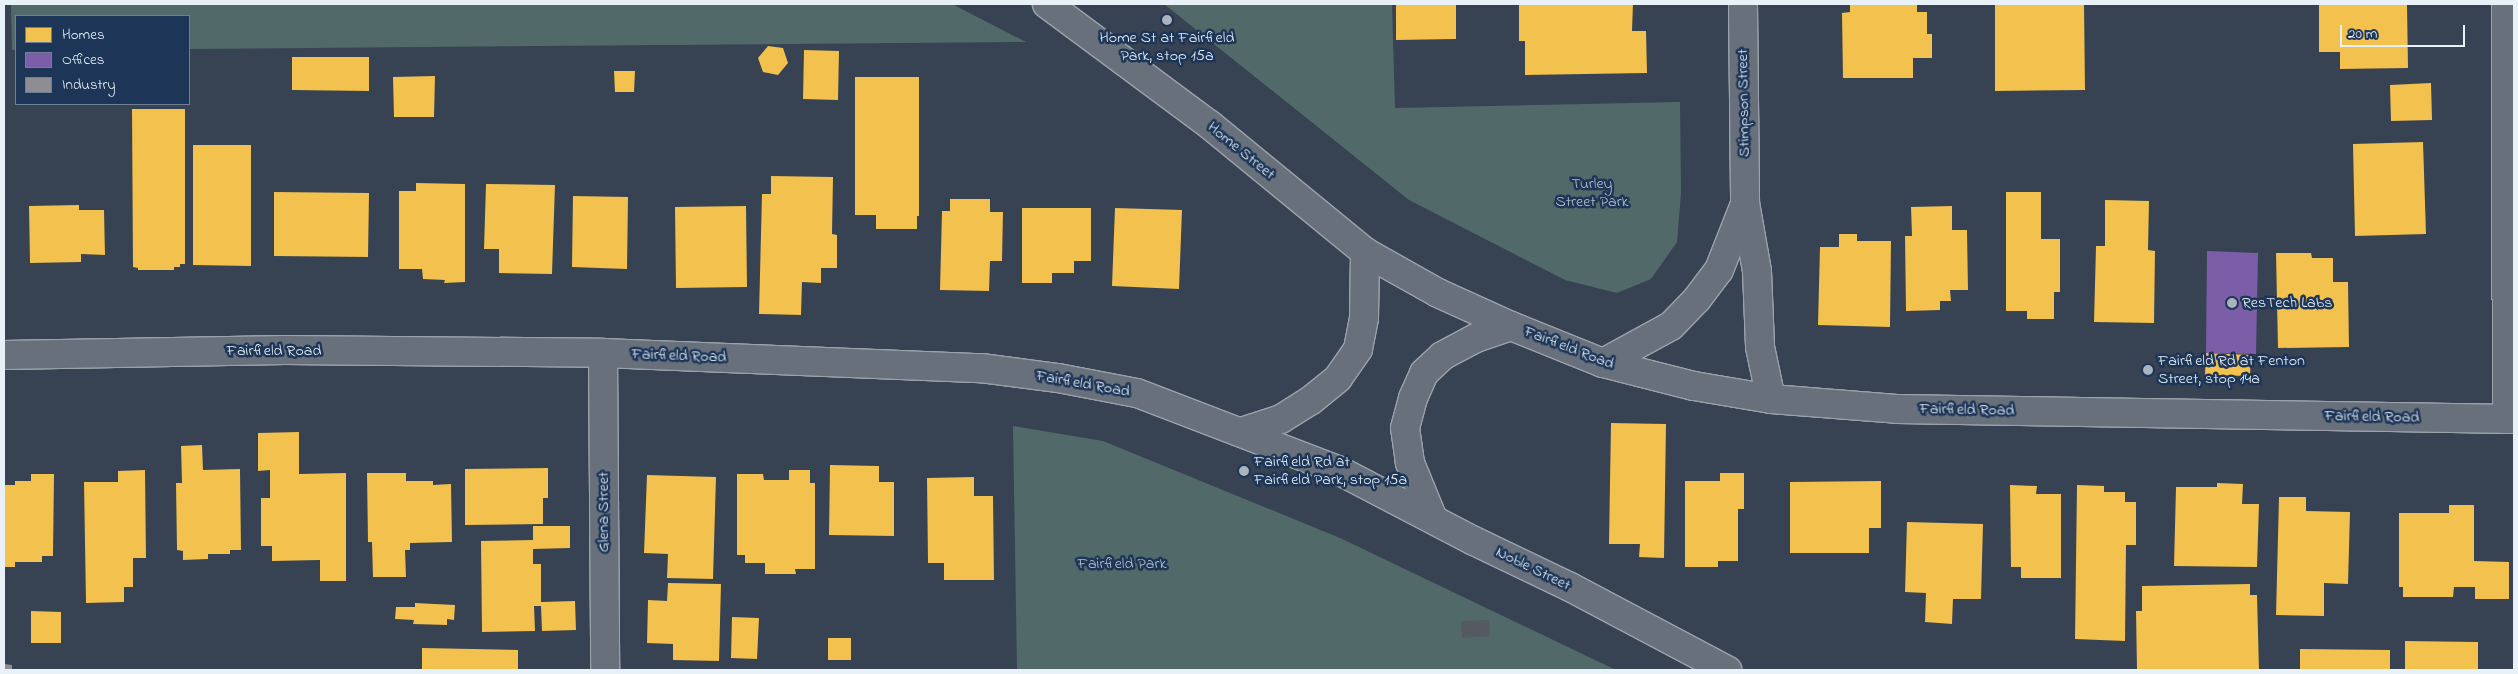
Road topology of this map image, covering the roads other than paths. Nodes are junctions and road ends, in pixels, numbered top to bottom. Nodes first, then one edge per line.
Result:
1 (1046, 4) edge
2 (1743, 4) edge
3 (2506, 4) edge
4 (1746, 203) junction
5 (1364, 252) junction
6 (1438, 293) joint
7 (1511, 326) junction
8 (603, 354) junction
9 (4, 355) edge
10 (1603, 363) junction
11 (1771, 399) junction
12 (2511, 419) edge
13 (1241, 432) junction
14 (1338, 470) joint
15 (1433, 519) junction
16 (605, 670) edge
17 (1727, 670) edge

1 - 5 main road, Home Street
2 - 4 main road, Stimpson Street
3 - 12 main road
4 - 10 main road, Stimpson Street
4 - 11 main road, Stimpson Street
5 - 6 main road, Home Street
5 - 13 main road
6 - 7 main road, Fairfield Road
7 - 10 main road, Fairfield Road
7 - 15 main road
8 - 9 main road, Fairfield Road
8 - 13 main road, Fairfield Road
8 - 16 main road, Glena Street
10 - 11 main road, Fairfield Road
11 - 12 main road, Fairfield Road
13 - 14 main road, Fairfield Road
14 - 15 main road, Noble Street
15 - 17 main road, Noble Street

